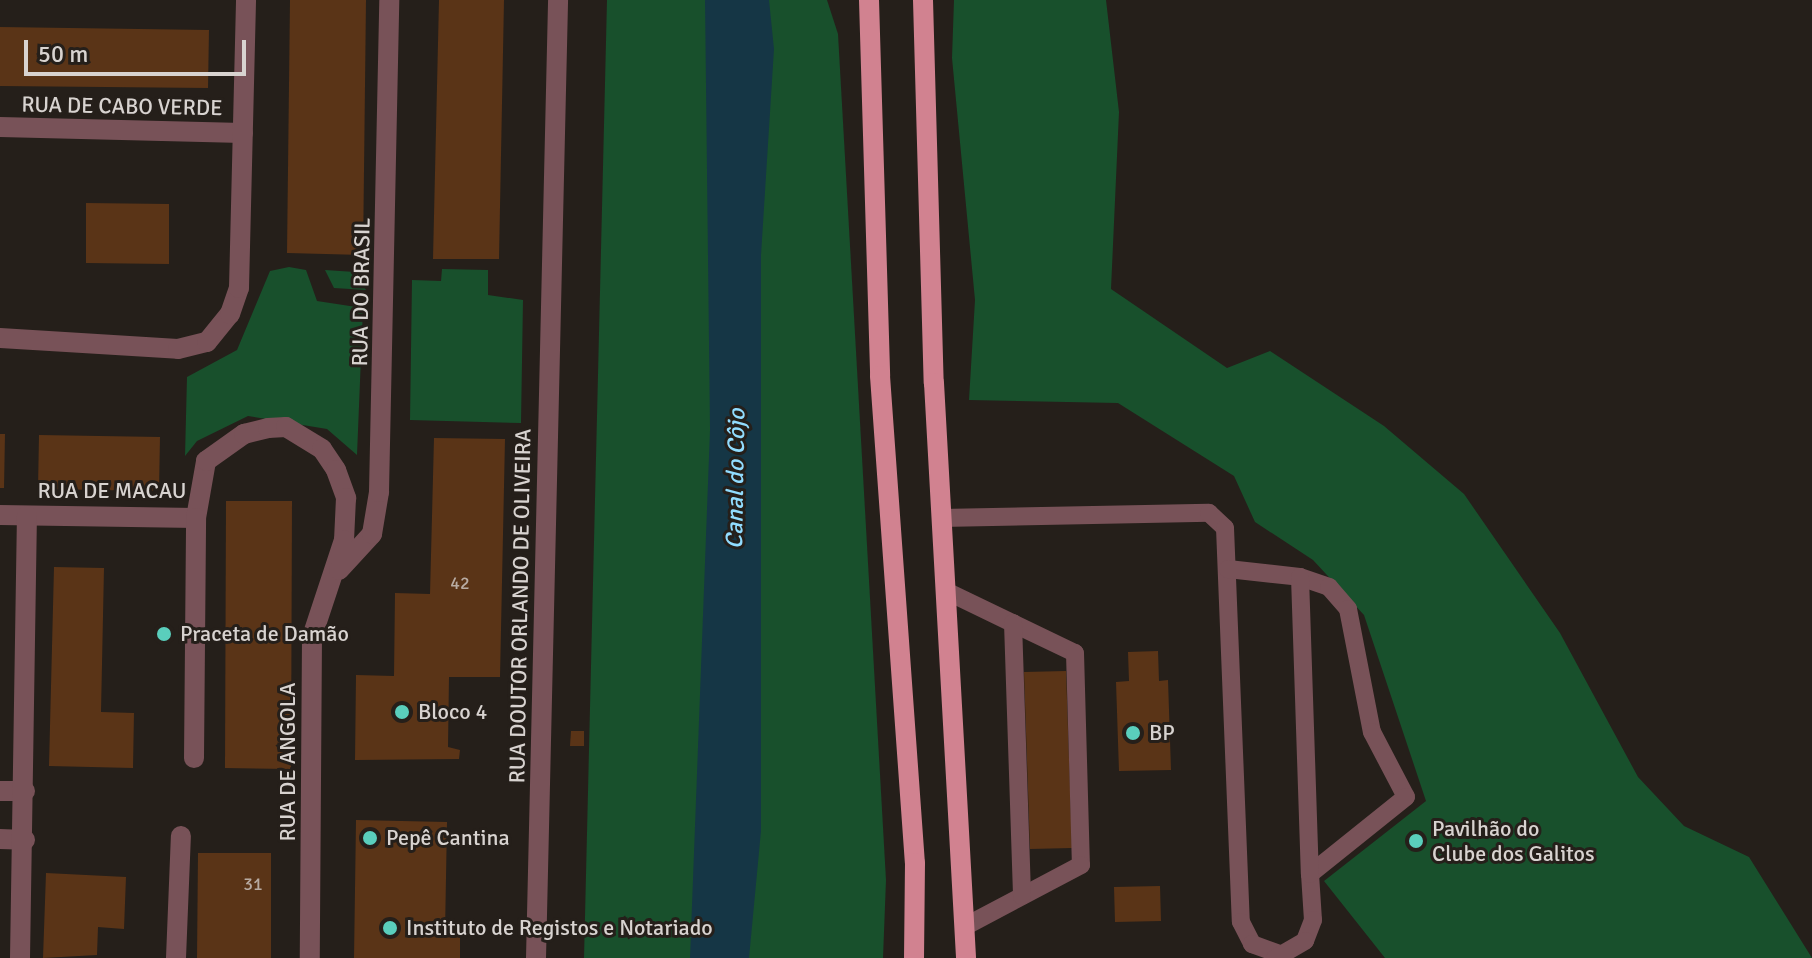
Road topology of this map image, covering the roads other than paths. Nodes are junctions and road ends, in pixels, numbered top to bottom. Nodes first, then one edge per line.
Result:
1 (246, 0) edge
2 (389, 0) edge
3 (558, 0) edge
4 (869, 0) edge
5 (923, 0) edge
6 (0, 127) edge
7 (243, 133) junction
8 (0, 338) edge
9 (0, 515) edge
10 (27, 516) junction
11 (196, 518) junction
12 (941, 518) junction
13 (1228, 569) junction
14 (339, 571) junction
15 (1300, 577) junction
16 (946, 591) junction
17 (1013, 623) junction
18 (194, 758) dead end
19 (0, 791) edge
20 (25, 791) junction
21 (181, 836) dead end
22 (0, 839) edge
23 (25, 840) junction
24 (1310, 874) junction
25 (1022, 896) junction
26 (964, 927) junction
27 (1278, 956) edge
28 (20, 958) edge
29 (176, 958) edge
30 (310, 958) edge
31 (536, 958) edge
32 (914, 958) edge
33 (966, 958) edge

1 - 7 street
2 - 14 street, RUA DO BRASIL
3 - 31 street, RUA DOUTOR ORLANDO DE OLIVEIRA
4 - 32 main road
5 - 12 main road
6 - 7 street, RUA DE CABO VERDE
7 - 8 street
9 - 10 street, RUA DE MACAU
10 - 11 street, RUA DE MACAU
10 - 20 street
11 - 14 street, RUA DE MACAU
11 - 18 street
12 - 13 lane
12 - 16 main road
13 - 15 lane
13 - 27 lane
14 - 30 street, RUA DE ANGOLA
15 - 24 lane
15 - 24 lane
16 - 17 lane
16 - 26 main road
17 - 25 lane
17 - 25 lane
19 - 20 street
20 - 23 street
21 - 29 street
22 - 23 street
23 - 28 street
24 - 27 lane
25 - 26 lane
26 - 33 main road

